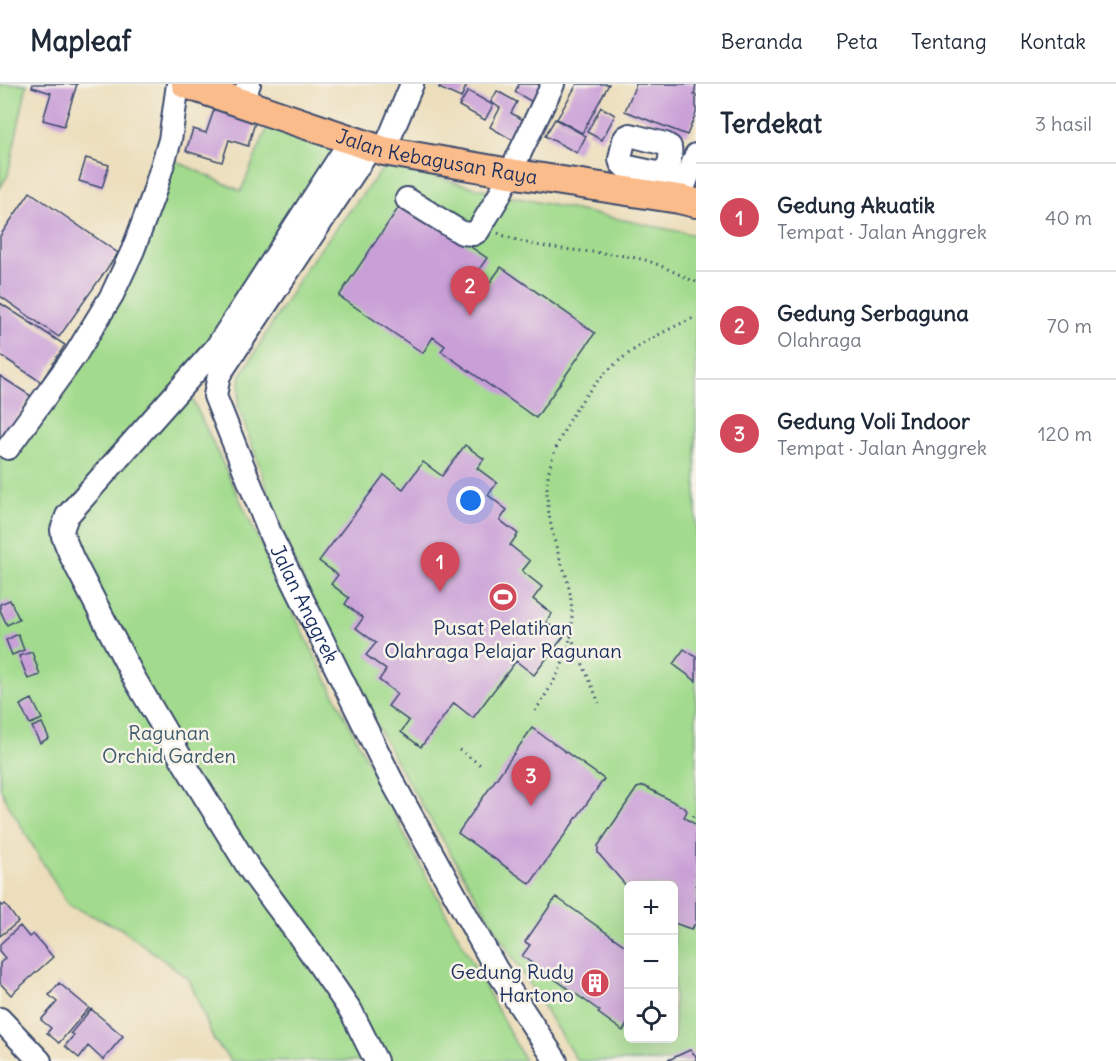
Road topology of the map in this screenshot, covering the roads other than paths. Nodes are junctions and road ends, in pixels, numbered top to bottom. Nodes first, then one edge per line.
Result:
1 (178, 84) edge
2 (186, 84) edge
3 (412, 84) edge
4 (553, 84) edge
5 (245, 93) edge
6 (369, 146) junction
7 (696, 155) edge
8 (510, 173) junction
9 (675, 194) edge
10 (407, 199) dead end
11 (8, 448) dead end
12 (0, 1019) edge
13 (40, 1061) edge
14 (376, 1061) edge
15 (556, 1061) edge

1 - 11 street
2 - 5 main road, Jalan Kebagusan Raya
3 - 6 street, Jalan Anggrek
4 - 8 street
5 - 6 main road, Jalan Kebagusan Raya
6 - 8 main road, Jalan Kebagusan Raya
6 - 14 street
6 - 15 street, Jalan Anggrek
7 - 9 street
8 - 9 main road, Jalan Kebagusan Raya
8 - 10 street
12 - 13 street

